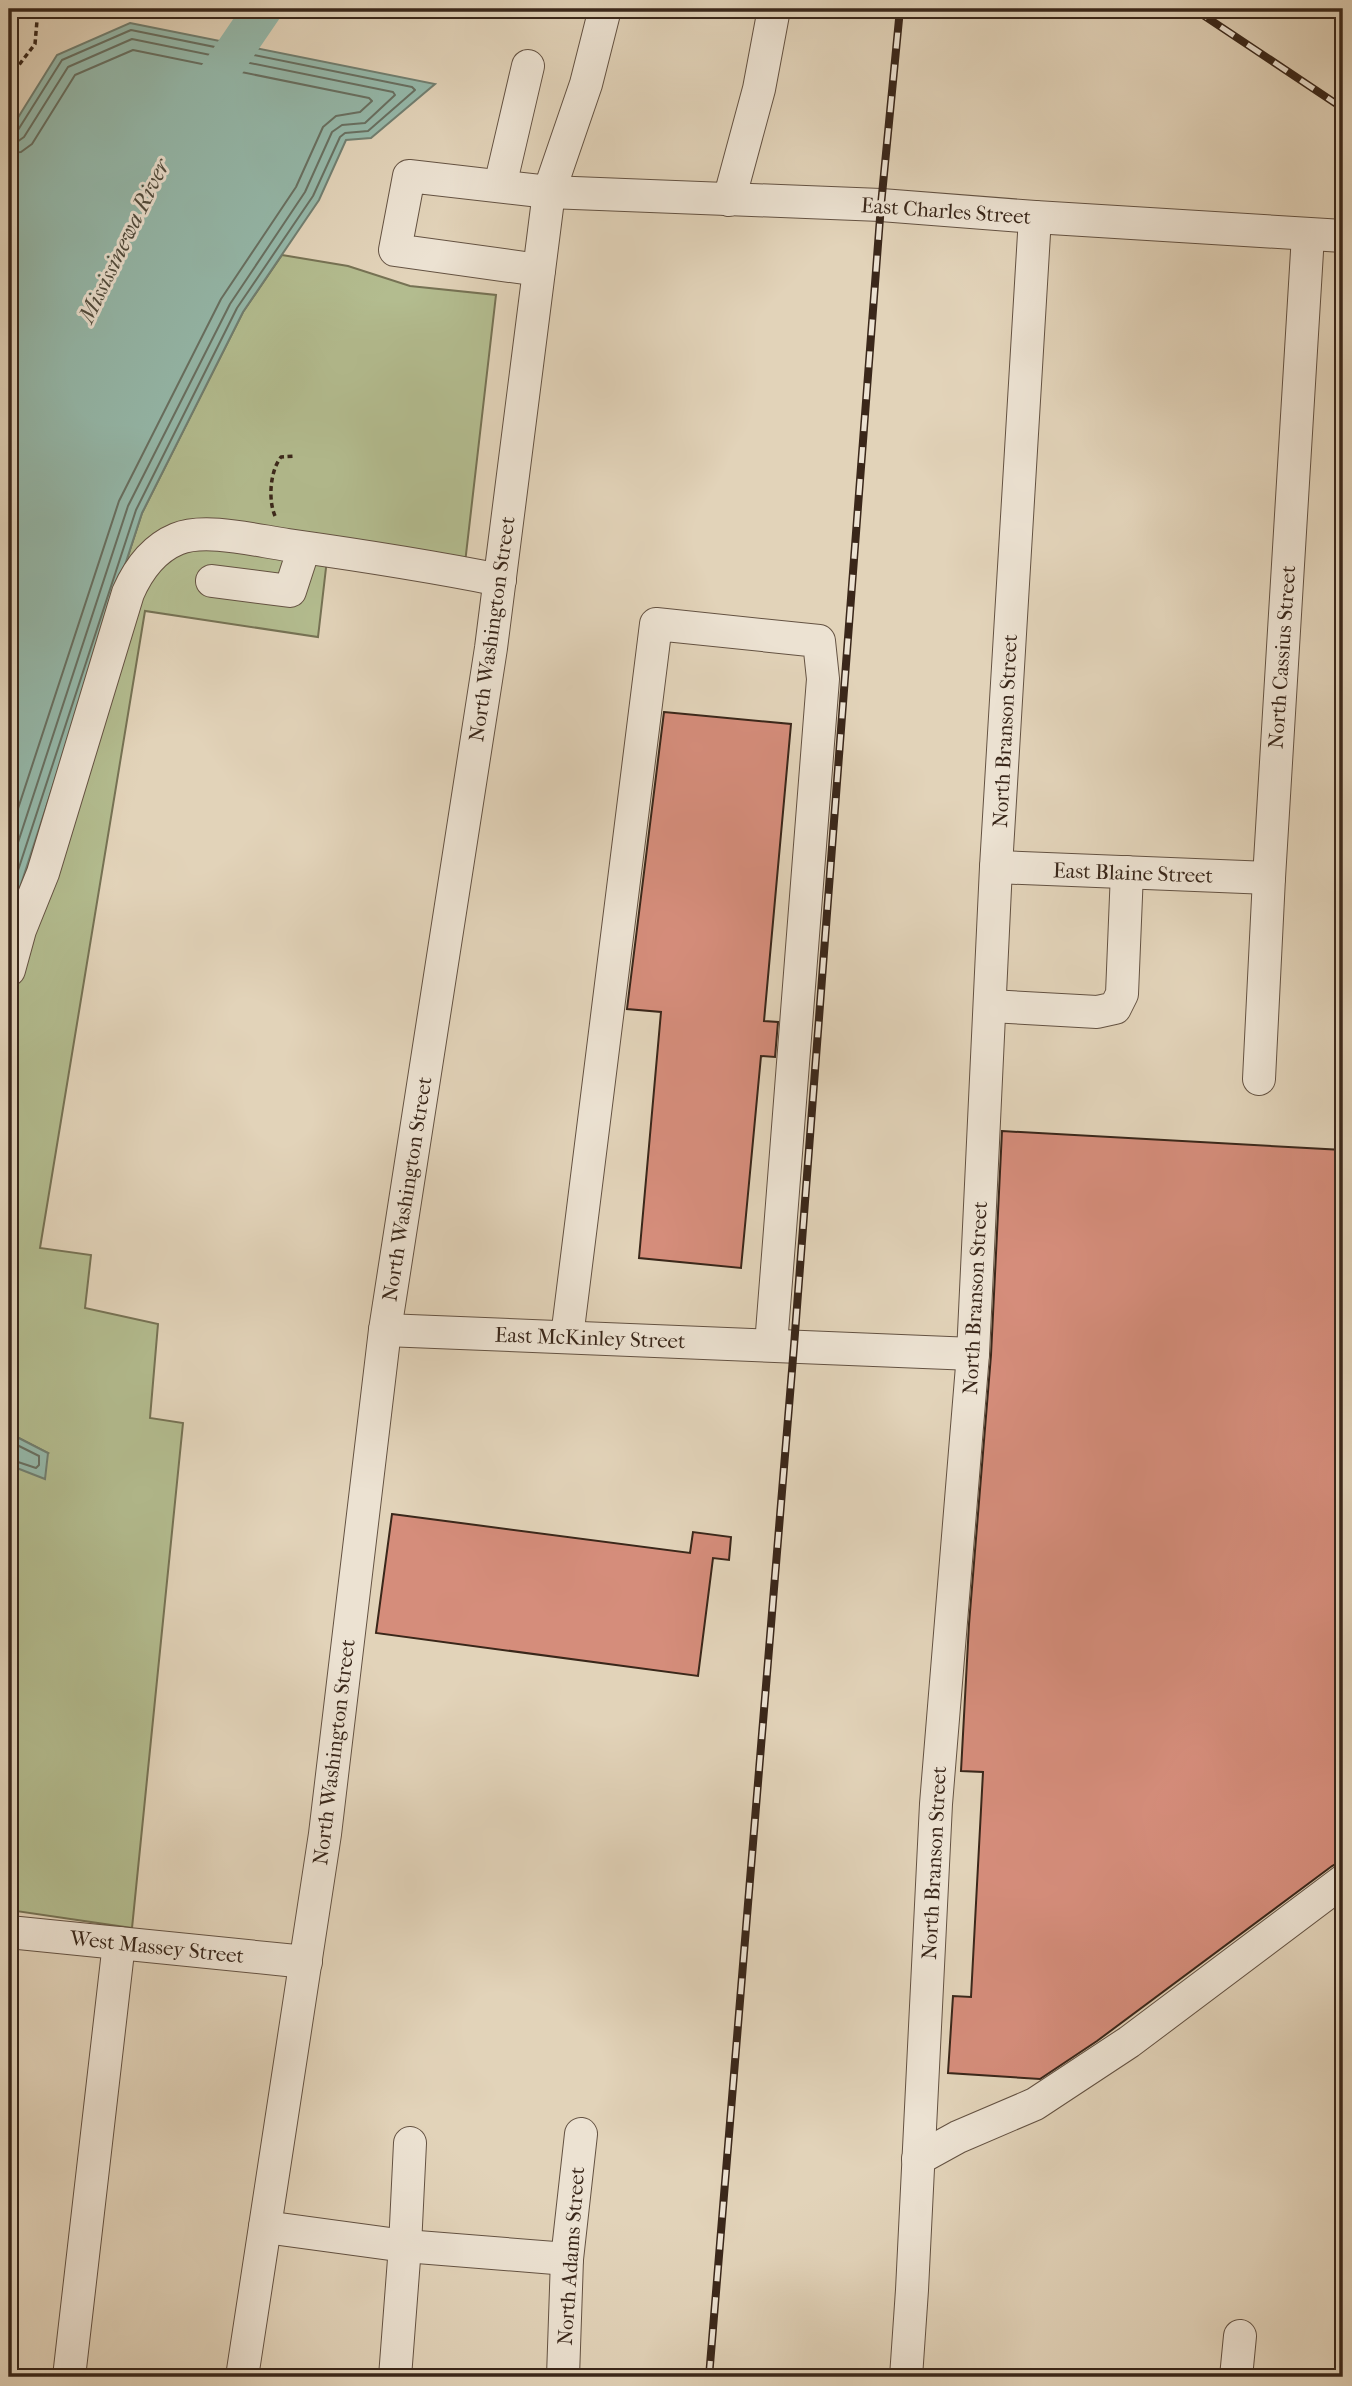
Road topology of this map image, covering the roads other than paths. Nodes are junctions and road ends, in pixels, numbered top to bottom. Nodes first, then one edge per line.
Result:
1 (605, 9) edge
2 (774, 9) edge
3 (528, 66) dead end
4 (500, 186) junction
5 (549, 192) junction
6 (729, 200) junction
7 (1035, 217) junction
8 (1308, 235) junction
9 (1343, 236) edge
10 (539, 270) junction
11 (296, 546) junction
12 (500, 580) junction
13 (212, 581) dead end
14 (996, 867) junction
15 (1127, 873) junction
16 (1269, 878) junction
17 (9, 970) edge
18 (990, 1006) junction
19 (1259, 1079) dead end
20 (385, 1330) junction
21 (567, 1337) junction
22 (783, 1346) junction
23 (972, 1354) junction
24 (1343, 1881) edge
25 (9, 1932) edge
26 (118, 1943) junction
27 (306, 1962) junction
28 (581, 2134) dead end
29 (410, 2143) dead end
30 (918, 2159) junction
31 (265, 2227) junction
32 (405, 2246) junction
33 (567, 2259) junction
34 (1240, 2336) dead end
35 (69, 2377) edge
36 (242, 2377) edge
37 (395, 2377) edge
38 (563, 2377) edge
39 (906, 2377) edge
40 (1236, 2377) edge

1 - 5 street, North Washington Street
2 - 6 street
3 - 4 street
4 - 5 street, East Charles Street
4 - 10 street, East Charles Street
5 - 6 street, East Charles Street
5 - 10 street, North Washington Street
6 - 7 street, East Charles Street
7 - 8 street, East Charles Street
7 - 14 street, North Branson Street
8 - 9 street, East Charles Street
8 - 16 street, North Cassius Street
10 - 12 street, North Washington Street
11 - 12 street
11 - 13 street
11 - 17 street
12 - 20 street, North Washington Street
14 - 15 street, East Blaine Street
14 - 18 street, North Branson Street
15 - 16 street, East Blaine Street
15 - 18 street
16 - 19 street, North Cassius Street
18 - 23 street, North Branson Street
20 - 21 street, East McKinley Street
20 - 27 street, North Washington Street
21 - 22 street, East McKinley Street
21 - 22 street
22 - 23 street, East McKinley Street
23 - 30 street, North Branson Street
24 - 30 street
25 - 26 street, West Massey Street
26 - 27 street, West Massey Street
26 - 35 street
27 - 31 street, North Washington Street
28 - 33 street, North Adams Street
29 - 32 street
30 - 39 street, North Branson Street
31 - 32 street
31 - 36 street, North Washington Street
32 - 33 street
32 - 37 street
33 - 38 street, North Adams Street
34 - 40 street

